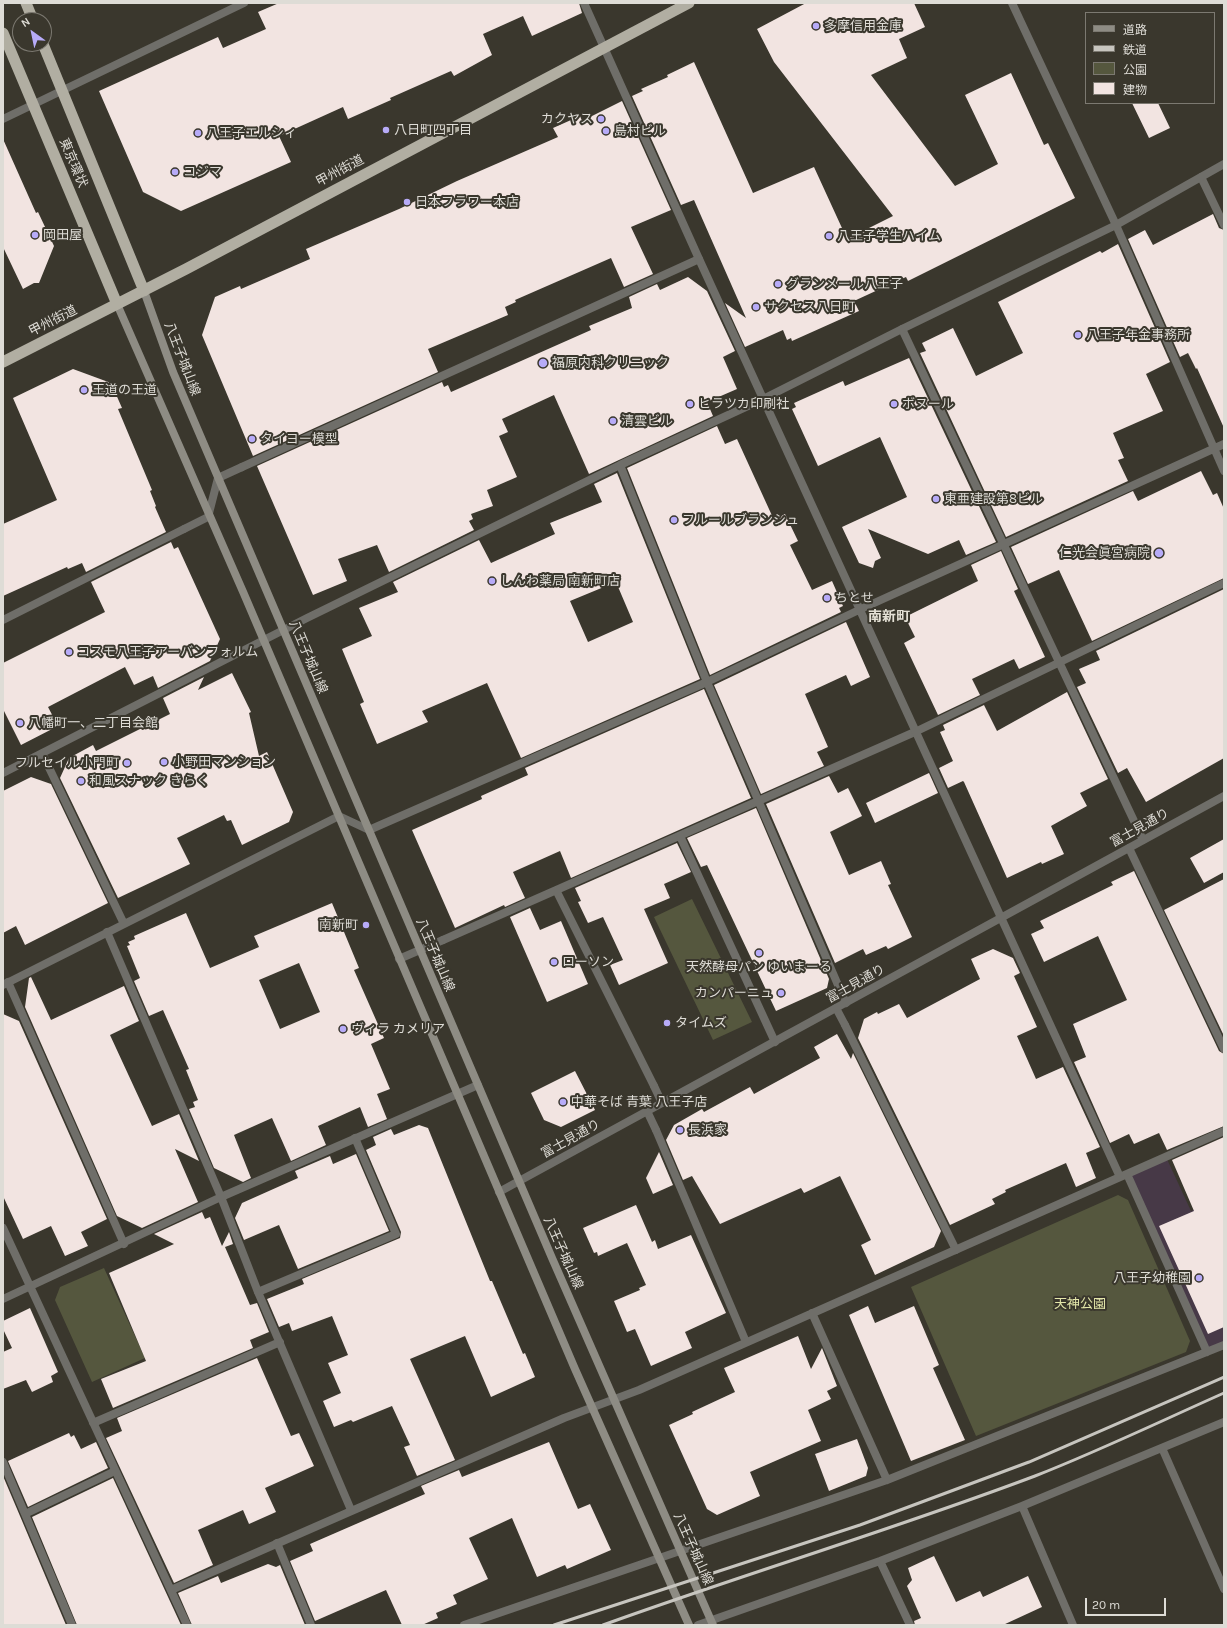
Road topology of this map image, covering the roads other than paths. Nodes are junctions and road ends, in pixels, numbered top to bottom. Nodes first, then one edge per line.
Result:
1 (244, 3) edge
2 (584, 3) edge
3 (688, 3) edge
4 (1012, 3) edge
5 (3, 33) edge
6 (604, 48) junction
7 (46, 52) edge
8 (62, 91) junction
9 (33, 104) junction
10 (3, 119) edge
11 (1224, 164) edge
12 (1201, 177) junction
13 (1116, 225) junction
14 (1224, 225) edge
15 (698, 258) junction
16 (144, 291) junction
17 (117, 304) junction
18 (902, 329) junction
19 (3, 362) edge
20 (763, 398) junction
21 (1224, 444) edge
22 (1214, 449) junction
23 (620, 465) junction
24 (1224, 471) edge
25 (218, 478) junction
26 (208, 517) junction
27 (1004, 544) junction
28 (1224, 582) edge
29 (861, 610) junction
30 (3, 620) edge
31 (284, 630) junction
32 (263, 640) junction
33 (1060, 662) junction
34 (707, 682) junction
35 (917, 731) junction
36 (42, 753) junction
37 (3, 773) edge
38 (1224, 796) edge
39 (758, 802) junction
40 (339, 816) junction
41 (368, 830) junction
42 (680, 836) junction
43 (1143, 840) junction
44 (1129, 848) junction
45 (556, 890) junction
46 (1002, 918) junction
47 (124, 924) junction
48 (107, 932) junction
49 (419, 950) junction
50 (399, 959) junction
51 (6, 983) edge
52 (846, 1003) junction
53 (836, 1008) junction
54 (775, 1042) junction
55 (1224, 1049) edge
56 (478, 1085) junction
57 (457, 1094) junction
58 (662, 1103) junction
59 (647, 1111) junction
60 (1224, 1131) edge
61 (355, 1138) junction
62 (1124, 1175) junction
63 (519, 1181) junction
64 (499, 1192) junction
65 (221, 1197) junction
66 (3, 1228) edge
67 (124, 1244) junction
68 (956, 1250) junction
69 (30, 1287) junction
70 (258, 1292) junction
71 (3, 1299) edge
72 (812, 1313) junction
73 (280, 1342) junction
74 (746, 1342) junction
75 (1224, 1345) edge
76 (1207, 1352) junction
77 (614, 1400) junction
78 (592, 1408) junction
79 (1224, 1422) edge
80 (94, 1423) junction
81 (1162, 1448) junction
82 (3, 1462) edge
83 (116, 1471) junction
84 (887, 1480) junction
85 (1022, 1506) junction
86 (351, 1510) junction
87 (25, 1514) junction
88 (277, 1543) junction
89 (680, 1552) junction
90 (659, 1559) junction
91 (880, 1561) junction
92 (1224, 1589) edge
93 (171, 1590) junction
94 (712, 1623) edge
95 (72, 1625) edge
96 (187, 1625) edge
97 (311, 1625) edge
98 (464, 1625) edge
99 (689, 1625) edge
100 (698, 1625) edge
101 (910, 1625) edge
102 (1072, 1625) edge

1 - 8 street
2 - 6 street
3 - 6 highway, 甲州街道
4 - 13 street
5 - 9 highway, 東京環状
6 - 15 street
6 - 16 highway, 甲州街道
7 - 8 highway, 東京環状
8 - 9 street
8 - 16 highway, 東京環状
9 - 10 street
9 - 17 highway, 東京環状
11 - 12 street
12 - 13 street
12 - 14 street
13 - 18 street
13 - 22 street
15 - 20 street
15 - 25 street
16 - 17 highway, 甲州街道
16 - 25 main road, 八王子城山線
17 - 19 highway, 甲州街道
17 - 26 main road
18 - 20 street
18 - 27 street
20 - 23 street
20 - 29 street
21 - 22 street
22 - 24 street
22 - 27 street
23 - 31 street
23 - 34 street
25 - 26 street
25 - 31 main road, 八王子城山線
26 - 30 street
26 - 32 main road
27 - 29 street
27 - 33 street
28 - 33 street
29 - 34 street
29 - 35 street
31 - 32 street
31 - 41 main road, 八王子城山線
32 - 36 street
32 - 40 main road
33 - 35 street
33 - 43 street
34 - 39 street
34 - 41 street
35 - 39 street
35 - 46 street
36 - 37 street
36 - 47 street
38 - 43 street, 富士見通り
39 - 42 street
39 - 52 street
40 - 41 street
40 - 47 street
40 - 50 main road
41 - 49 main road, 八王子城山線
42 - 45 street
42 - 54 street
43 - 44 street, 富士見通り
44 - 46 street, 富士見通り
44 - 55 street
45 - 49 street
45 - 58 street
46 - 52 street, 富士見通り
46 - 62 street
47 - 48 street
48 - 51 street
48 - 65 street
49 - 50 street
49 - 56 main road, 八王子城山線
50 - 57 main road
51 - 67 street
52 - 53 street, 富士見通り
53 - 54 street, 富士見通り
53 - 68 street
54 - 58 street, 富士見通り
56 - 57 street
56 - 63 main road, 八王子城山線
57 - 61 street
57 - 64 main road
58 - 59 street, 富士見通り
59 - 63 street, 富士見通り
59 - 74 street
60 - 62 street
61 - 65 street
61 - 70 street
62 - 68 street
62 - 76 street
63 - 64 street, 富士見通り
63 - 77 main road, 八王子城山線
64 - 78 main road
65 - 67 street
65 - 70 street
66 - 69 street
67 - 69 street
68 - 72 street
69 - 71 street
69 - 80 street
70 - 73 street
72 - 74 street
72 - 84 street
73 - 80 street
73 - 86 street
74 - 77 street
75 - 76 street
76 - 84 street
77 - 78 street
77 - 89 main road, 八王子城山線
78 - 86 street
78 - 90 main road
79 - 81 street
80 - 83 street
81 - 85 street
81 - 92 street
82 - 87 street
83 - 87 street
83 - 93 street
84 - 89 street
85 - 91 street
85 - 102 street
86 - 88 street
87 - 95 street
88 - 93 street
88 - 97 street
89 - 90 street
89 - 94 main road, 八王子城山線
90 - 98 street
90 - 99 main road
91 - 94 street
91 - 101 street
93 - 96 street
94 - 100 street

